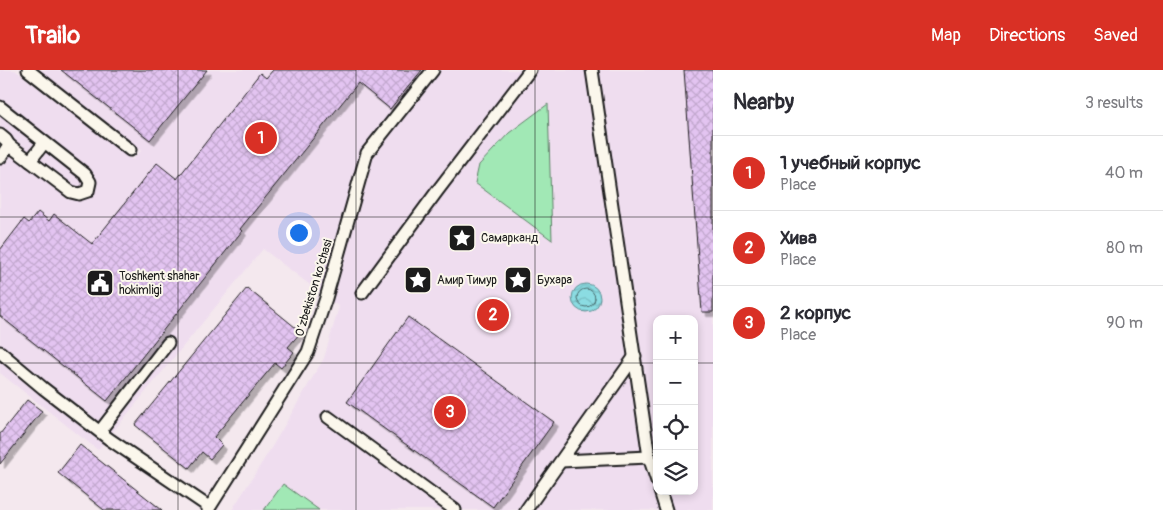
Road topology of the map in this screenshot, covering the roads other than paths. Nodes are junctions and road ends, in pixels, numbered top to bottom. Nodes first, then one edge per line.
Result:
1 (28, 70) edge
2 (433, 70) edge
3 (530, 70) edge
4 (592, 70) edge
5 (0, 107) edge
6 (0, 135) edge
7 (44, 142) junction
8 (9, 145) junction
9 (130, 150) dead end
10 (0, 158) edge
11 (30, 161) junction
12 (362, 293) dead end
13 (168, 343) dead end
14 (0, 352) edge
15 (635, 356) junction
16 (328, 417) dead end
17 (100, 431) junction
18 (649, 457) junction
19 (561, 461) junction
20 (653, 469) edge
21 (661, 495) edge
22 (209, 508) edge
23 (455, 510) edge
24 (526, 510) edge
25 (666, 510) edge

1 - 9 lane
2 - 22 lane, O‘zbekiston ko‘chasi
3 - 12 lane
4 - 15 lane
5 - 7 lane
6 - 8 lane
7 - 11 lane
7 - 11 lane
8 - 10 lane
8 - 11 lane
13 - 17 lane
14 - 17 lane
15 - 18 lane
15 - 19 lane
16 - 23 lane
17 - 22 lane
18 - 19 lane
18 - 20 lane
19 - 24 lane
21 - 25 lane

